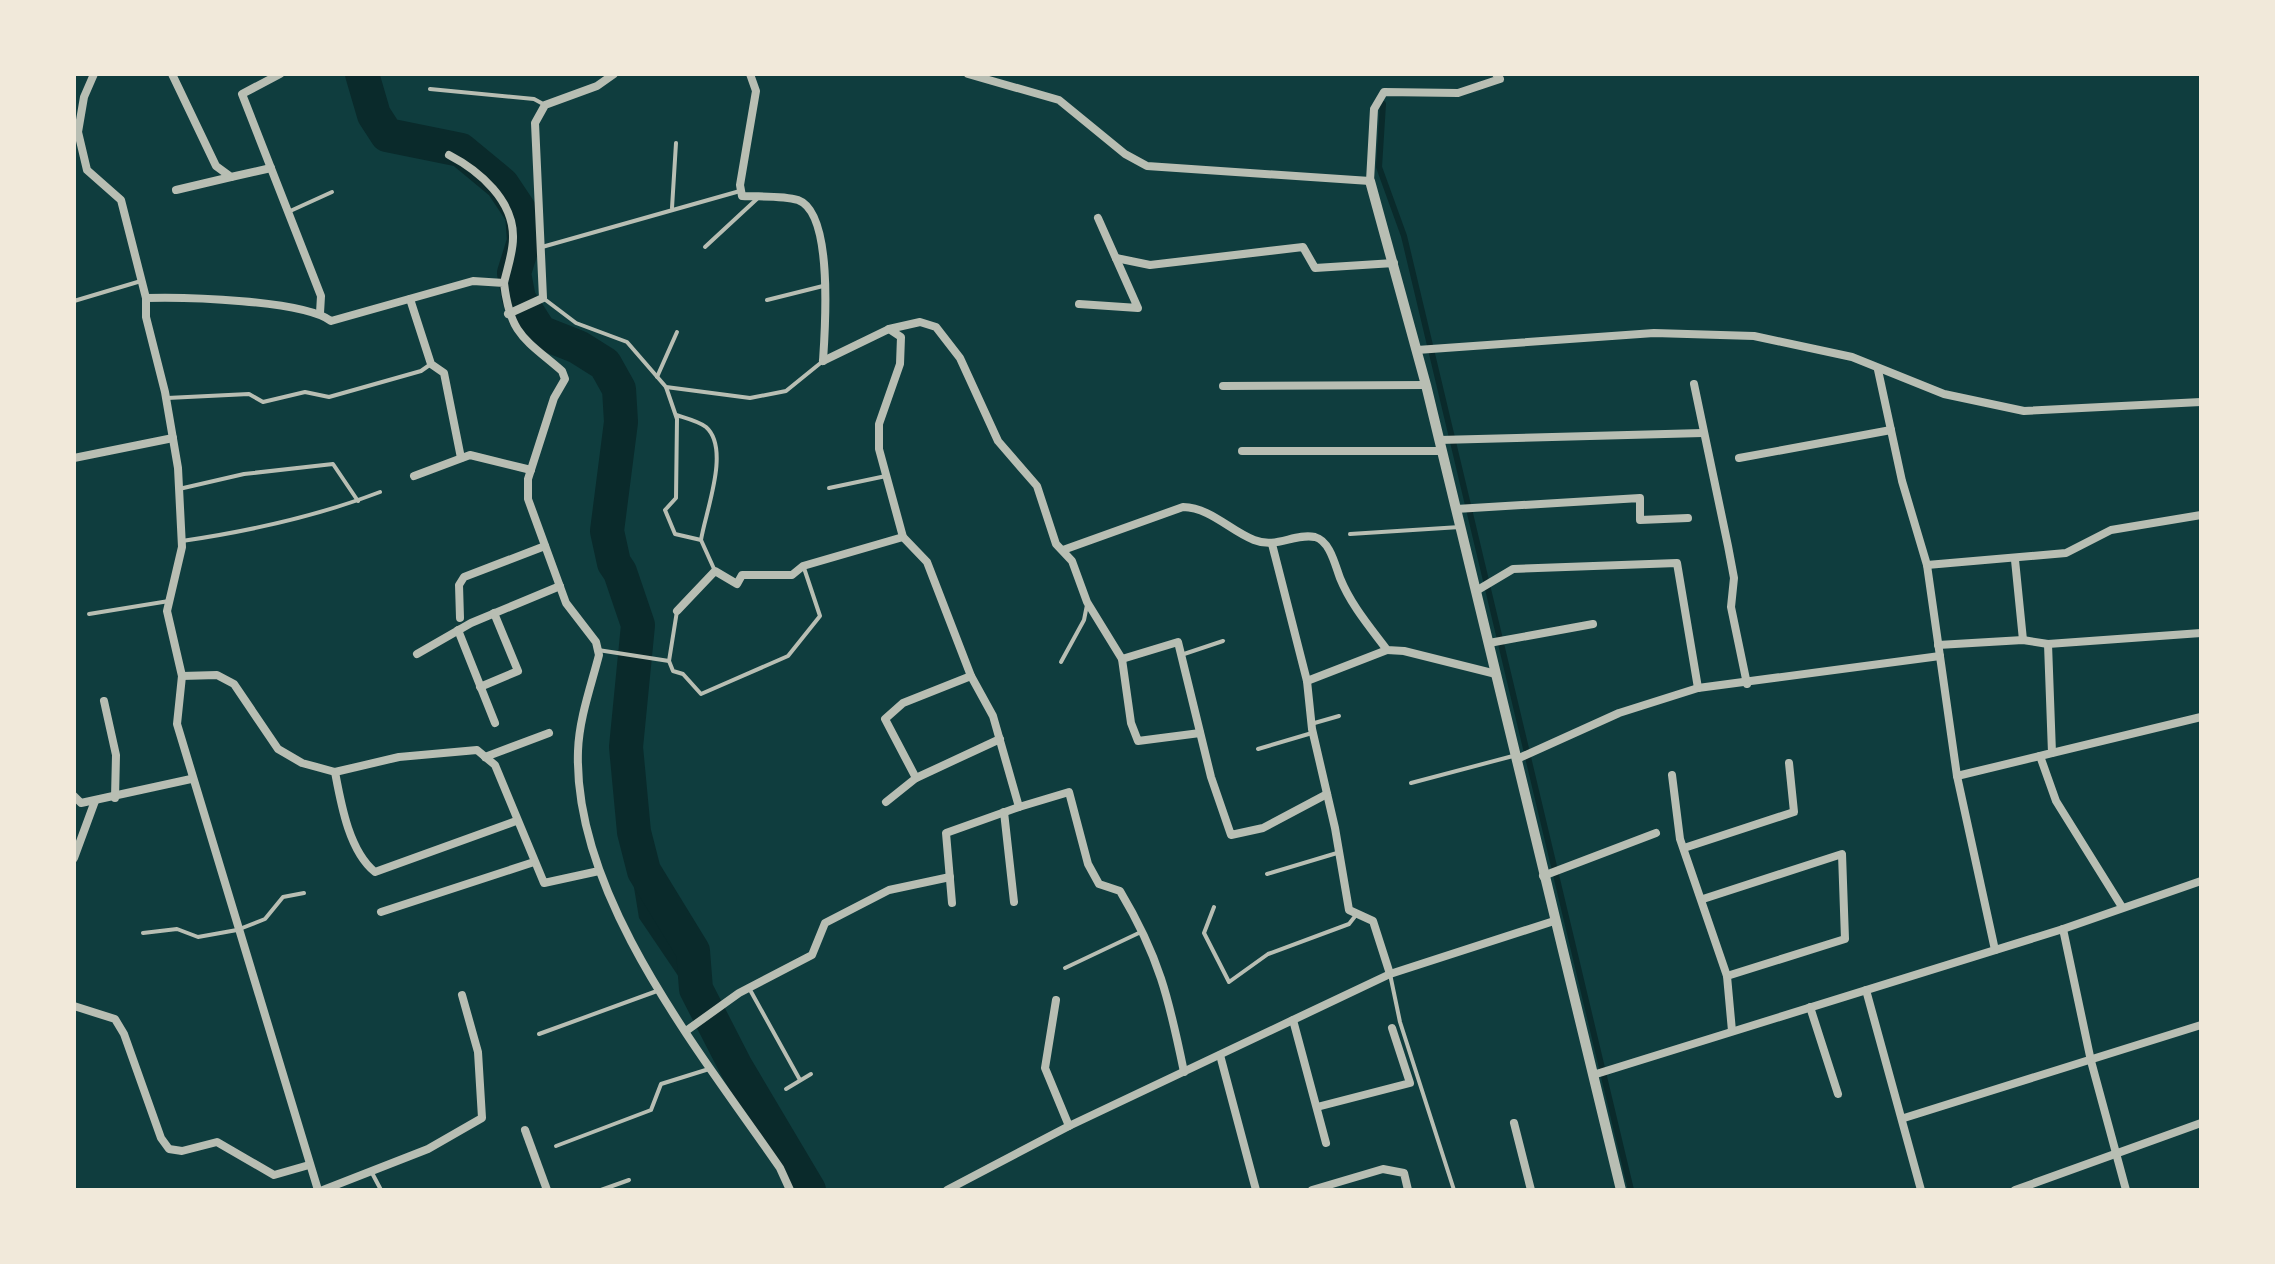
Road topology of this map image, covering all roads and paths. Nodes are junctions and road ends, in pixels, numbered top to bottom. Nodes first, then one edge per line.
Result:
1 (94, 74) edge
2 (172, 74) edge
3 (280, 74) edge
4 (614, 74) edge
5 (750, 74) edge
6 (968, 74) edge
7 (1496, 74) edge
8 (430, 89) dead end
9 (545, 105) junction
10 (76, 135) edge
11 (676, 143) dead end
12 (449, 155) dead end
13 (271, 168) junction
14 (231, 177) junction
15 (1370, 181) junction
16 (176, 190) dead end
17 (741, 190) junction
18 (332, 192) dead end
19 (759, 197) junction
20 (672, 210) junction
21 (288, 212) junction
22 (1098, 218) dead end
23 (542, 247) junction
24 (705, 247) dead end
25 (1116, 258) junction
26 (1394, 263) junction
27 (141, 281) junction
28 (504, 283) junction
29 (827, 285) junction
30 (146, 298) junction
31 (410, 299) junction
32 (539, 300) junction
33 (767, 300) dead end
34 (74, 301) edge
35 (1079, 304) dead end
36 (320, 313) junction
37 (508, 314) junction
38 (889, 329) junction
39 (677, 332) dead end
40 (1417, 350) junction
41 (823, 361) junction
42 (431, 364) junction
43 (1878, 370) junction
44 (657, 377) junction
45 (1694, 384) dead end
46 (1426, 385) junction
47 (1223, 386) dead end
48 (666, 387) junction
49 (166, 398) junction
50 (2201, 402) edge
51 (675, 414) junction
52 (1891, 430) junction
53 (1703, 433) junction
54 (173, 438) junction
55 (1440, 445) junction
56 (1242, 451) dead end
57 (74, 458) edge
58 (461, 458) junction
59 (1739, 458) dead end
60 (531, 470) junction
61 (414, 476) dead end
62 (886, 476) junction
63 (829, 488) dead end
64 (179, 489) junction
65 (380, 492) dead end
66 (358, 501) junction
67 (1456, 509) junction
68 (2201, 515) edge
69 (1688, 518) dead end
70 (1461, 527) junction
71 (1350, 534) dead end
72 (903, 537) junction
73 (701, 540) junction
74 (182, 541) junction
75 (1272, 544) junction
76 (545, 546) junction
77 (1063, 550) junction
78 (2015, 560) junction
79 (1927, 565) junction
80 (803, 566) junction
81 (715, 571) junction
82 (560, 586) junction
83 (1476, 591) junction
84 (169, 601) junction
85 (1087, 602) junction
86 (677, 611) joint
87 (494, 613) junction
88 (89, 614) dead end
89 (460, 618) dead end
90 (1593, 624) dead end
91 (458, 630) junction
92 (2201, 633) edge
93 (2023, 640) junction
94 (1223, 641) dead end
95 (1489, 643) junction
96 (2048, 644) junction
97 (1938, 645) junction
98 (598, 650) junction
99 (1387, 650) junction
100 (417, 654) dead end
101 (1181, 655) junction
102 (1940, 656) junction
103 (1122, 659) junction
104 (669, 661) junction
105 (1061, 662) dead end
106 (1496, 674) junction
107 (182, 676) junction
108 (971, 676) junction
109 (1307, 681) junction
110 (1747, 684) junction
111 (480, 687) junction
112 (1698, 688) junction
113 (104, 701) dead end
114 (1339, 716) dead end
115 (2201, 717) edge
116 (495, 723) dead end
117 (1312, 728) junction
118 (549, 733) dead end
119 (1200, 733) junction
120 (1000, 739) junction
121 (1258, 749) dead end
122 (2052, 753) junction
123 (2040, 756) junction
124 (485, 757) junction
125 (1516, 757) junction
126 (1789, 763) dead end
127 (335, 772) junction
128 (1672, 775) dead end
129 (1957, 776) junction
130 (916, 778) junction
131 (191, 779) junction
132 (1411, 783) dead end
133 (1327, 794) junction
134 (74, 796) edge
135 (115, 798) junction
136 (95, 801) junction
137 (886, 802) dead end
138 (1019, 807) junction
139 (1004, 812) junction
140 (516, 821) junction
141 (1656, 833) dead end
142 (1684, 848) junction
143 (1339, 852) junction
144 (74, 858) edge
145 (534, 862) junction
146 (599, 871) junction
147 (1267, 874) dead end
148 (1543, 876) junction
149 (950, 877) junction
150 (2201, 881) edge
151 (304, 893) dead end
152 (1703, 899) junction
153 (1014, 902) dead end
154 (952, 903) dead end
155 (1214, 907) dead end
156 (2122, 907) junction
157 (381, 912) dead end
158 (1357, 913) junction
159 (1554, 921) junction
160 (2063, 929) junction
161 (237, 930) junction
162 (1144, 931) junction
163 (143, 933) dead end
164 (1995, 950) junction
165 (1065, 968) dead end
166 (1390, 974) junction
167 (1727, 976) junction
168 (749, 988) junction
169 (661, 990) junction
170 (1866, 990) junction
171 (462, 995) dead end
172 (1056, 1000) dead end
173 (74, 1006) edge
174 (1810, 1007) junction
175 (1293, 1020) junction
176 (2201, 1025) edge
177 (1392, 1028) dead end
178 (686, 1031) junction
179 (1732, 1031) junction
180 (539, 1034) dead end
181 (1220, 1055) junction
182 (2091, 1061) junction
183 (712, 1068) junction
184 (1184, 1072) junction
185 (811, 1074) dead end
186 (1593, 1075) junction
187 (800, 1080) junction
188 (786, 1089) dead end
189 (1838, 1094) dead end
190 (1317, 1107) junction
191 (1904, 1118) junction
192 (1514, 1123) dead end
193 (2201, 1123) edge
194 (1069, 1126) junction
195 (525, 1130) dead end
196 (1326, 1143) dead end
197 (556, 1146) dead end
198 (2115, 1153) junction
199 (309, 1165) junction
200 (371, 1171) junction
201 (629, 1180) dead end
202 (950, 1189) edge
203 (320, 1190) edge
204 (381, 1190) edge
205 (547, 1190) edge
206 (601, 1190) edge
207 (790, 1190) edge
208 (1256, 1190) edge
209 (1312, 1190) edge
210 (1408, 1190) edge
211 (1454, 1190) edge
212 (1531, 1190) edge
213 (1621, 1190) edge
214 (1921, 1190) edge
215 (2015, 1190) edge
216 (2126, 1190) edge

1 - 10 street
2 - 14 street
3 - 13 street
4 - 9 street
5 - 17 street
6 - 15 street
7 - 15 street
8 - 9 lane
9 - 23 street
10 - 27 street
11 - 20 lane
12 - 28 street
13 - 14 street
13 - 21 street
14 - 16 street
15 - 26 street
17 - 19 street
17 - 20 lane
18 - 21 lane
19 - 24 lane
19 - 29 street
20 - 23 lane
21 - 36 street
22 - 25 street
23 - 32 street
25 - 26 street
25 - 35 street
26 - 40 street
27 - 30 street
27 - 34 lane
28 - 31 street
28 - 37 street
29 - 33 lane
29 - 41 street
30 - 36 street
30 - 49 street
31 - 36 street
31 - 42 street
32 - 37 street
32 - 44 lane
37 - 60 street
38 - 41 street
38 - 62 street
38 - 77 street
39 - 44 lane
40 - 43 street
40 - 46 street
41 - 48 lane
42 - 49 lane
42 - 58 street
43 - 50 street
43 - 52 street
44 - 48 lane
45 - 53 street
46 - 47 street
46 - 55 street
48 - 51 lane
49 - 54 street
51 - 73 lane
51 - 73 lane
52 - 59 street
52 - 79 street
53 - 55 street
53 - 110 street
54 - 57 street
54 - 64 street
55 - 56 street
55 - 67 street
58 - 60 street
58 - 61 street
60 - 76 street
62 - 63 lane
62 - 72 street
64 - 66 lane
64 - 74 street
65 - 66 lane
66 - 74 lane
67 - 69 street
67 - 70 street
68 - 78 street
70 - 71 lane
70 - 83 street
72 - 80 street
72 - 108 street
73 - 81 lane
74 - 84 street
75 - 77 street
75 - 99 street
75 - 109 street
76 - 82 street
76 - 89 street
77 - 85 street
78 - 79 street
78 - 93 street
79 - 97 street
80 - 81 street
80 - 104 lane
81 - 86 street
82 - 87 street
82 - 98 street
83 - 95 street
83 - 112 street
84 - 88 lane
84 - 107 street
85 - 103 street
85 - 105 lane
86 - 104 lane
87 - 91 street
87 - 111 street
90 - 95 street
91 - 100 street
91 - 111 street
92 - 96 street
93 - 96 street
93 - 97 street
94 - 101 lane
95 - 106 street
96 - 122 street
97 - 102 street
98 - 104 lane
98 - 146 street
99 - 106 street
99 - 109 street
101 - 103 street
101 - 119 street
102 - 110 street
102 - 129 street
103 - 119 street
106 - 125 street
107 - 127 street
107 - 131 street
108 - 120 street
108 - 130 street
109 - 117 street
110 - 112 street
111 - 116 street
112 - 125 street
113 - 135 street
114 - 117 lane
115 - 122 street
117 - 121 lane
117 - 133 street
118 - 124 street
119 - 133 street
120 - 130 street
120 - 138 street
122 - 123 street
123 - 129 street
123 - 156 street
124 - 127 street
124 - 140 street
125 - 132 lane
125 - 148 street
126 - 142 street
127 - 140 street
128 - 142 street
129 - 164 street
130 - 137 street
131 - 135 street
131 - 161 street
133 - 143 street
134 - 136 street
135 - 136 street
136 - 144 street
138 - 139 street
138 - 162 street
139 - 149 street
139 - 153 street
140 - 145 street
141 - 148 street
142 - 152 street
143 - 147 lane
143 - 158 street
145 - 146 street
145 - 157 street
146 - 169 street
148 - 159 street
149 - 154 street
149 - 168 street
150 - 156 street
151 - 161 lane
152 - 167 street
152 - 167 street
155 - 158 lane
156 - 160 street
158 - 166 street
159 - 166 street
159 - 186 street
160 - 164 street
160 - 182 street
161 - 163 lane
161 - 199 street
162 - 165 lane
162 - 184 street
164 - 170 street
166 - 175 street
166 - 211 lane
167 - 179 street
168 - 178 street
168 - 187 lane
169 - 178 street
169 - 180 lane
170 - 174 street
170 - 191 street
171 - 200 street
172 - 194 street
173 - 199 street
174 - 179 street
174 - 189 street
175 - 181 street
175 - 190 street
176 - 182 street
177 - 190 street
178 - 183 street
179 - 186 street
181 - 184 street
181 - 208 street
182 - 191 street
182 - 198 street
183 - 197 lane
183 - 207 street
184 - 194 street
185 - 187 lane
186 - 213 street
187 - 188 lane
190 - 196 street
191 - 214 street
192 - 212 street
193 - 198 street
194 - 202 street
195 - 205 street
198 - 215 street
198 - 216 street
199 - 203 street
200 - 203 street
200 - 204 lane
201 - 206 lane
209 - 210 street

